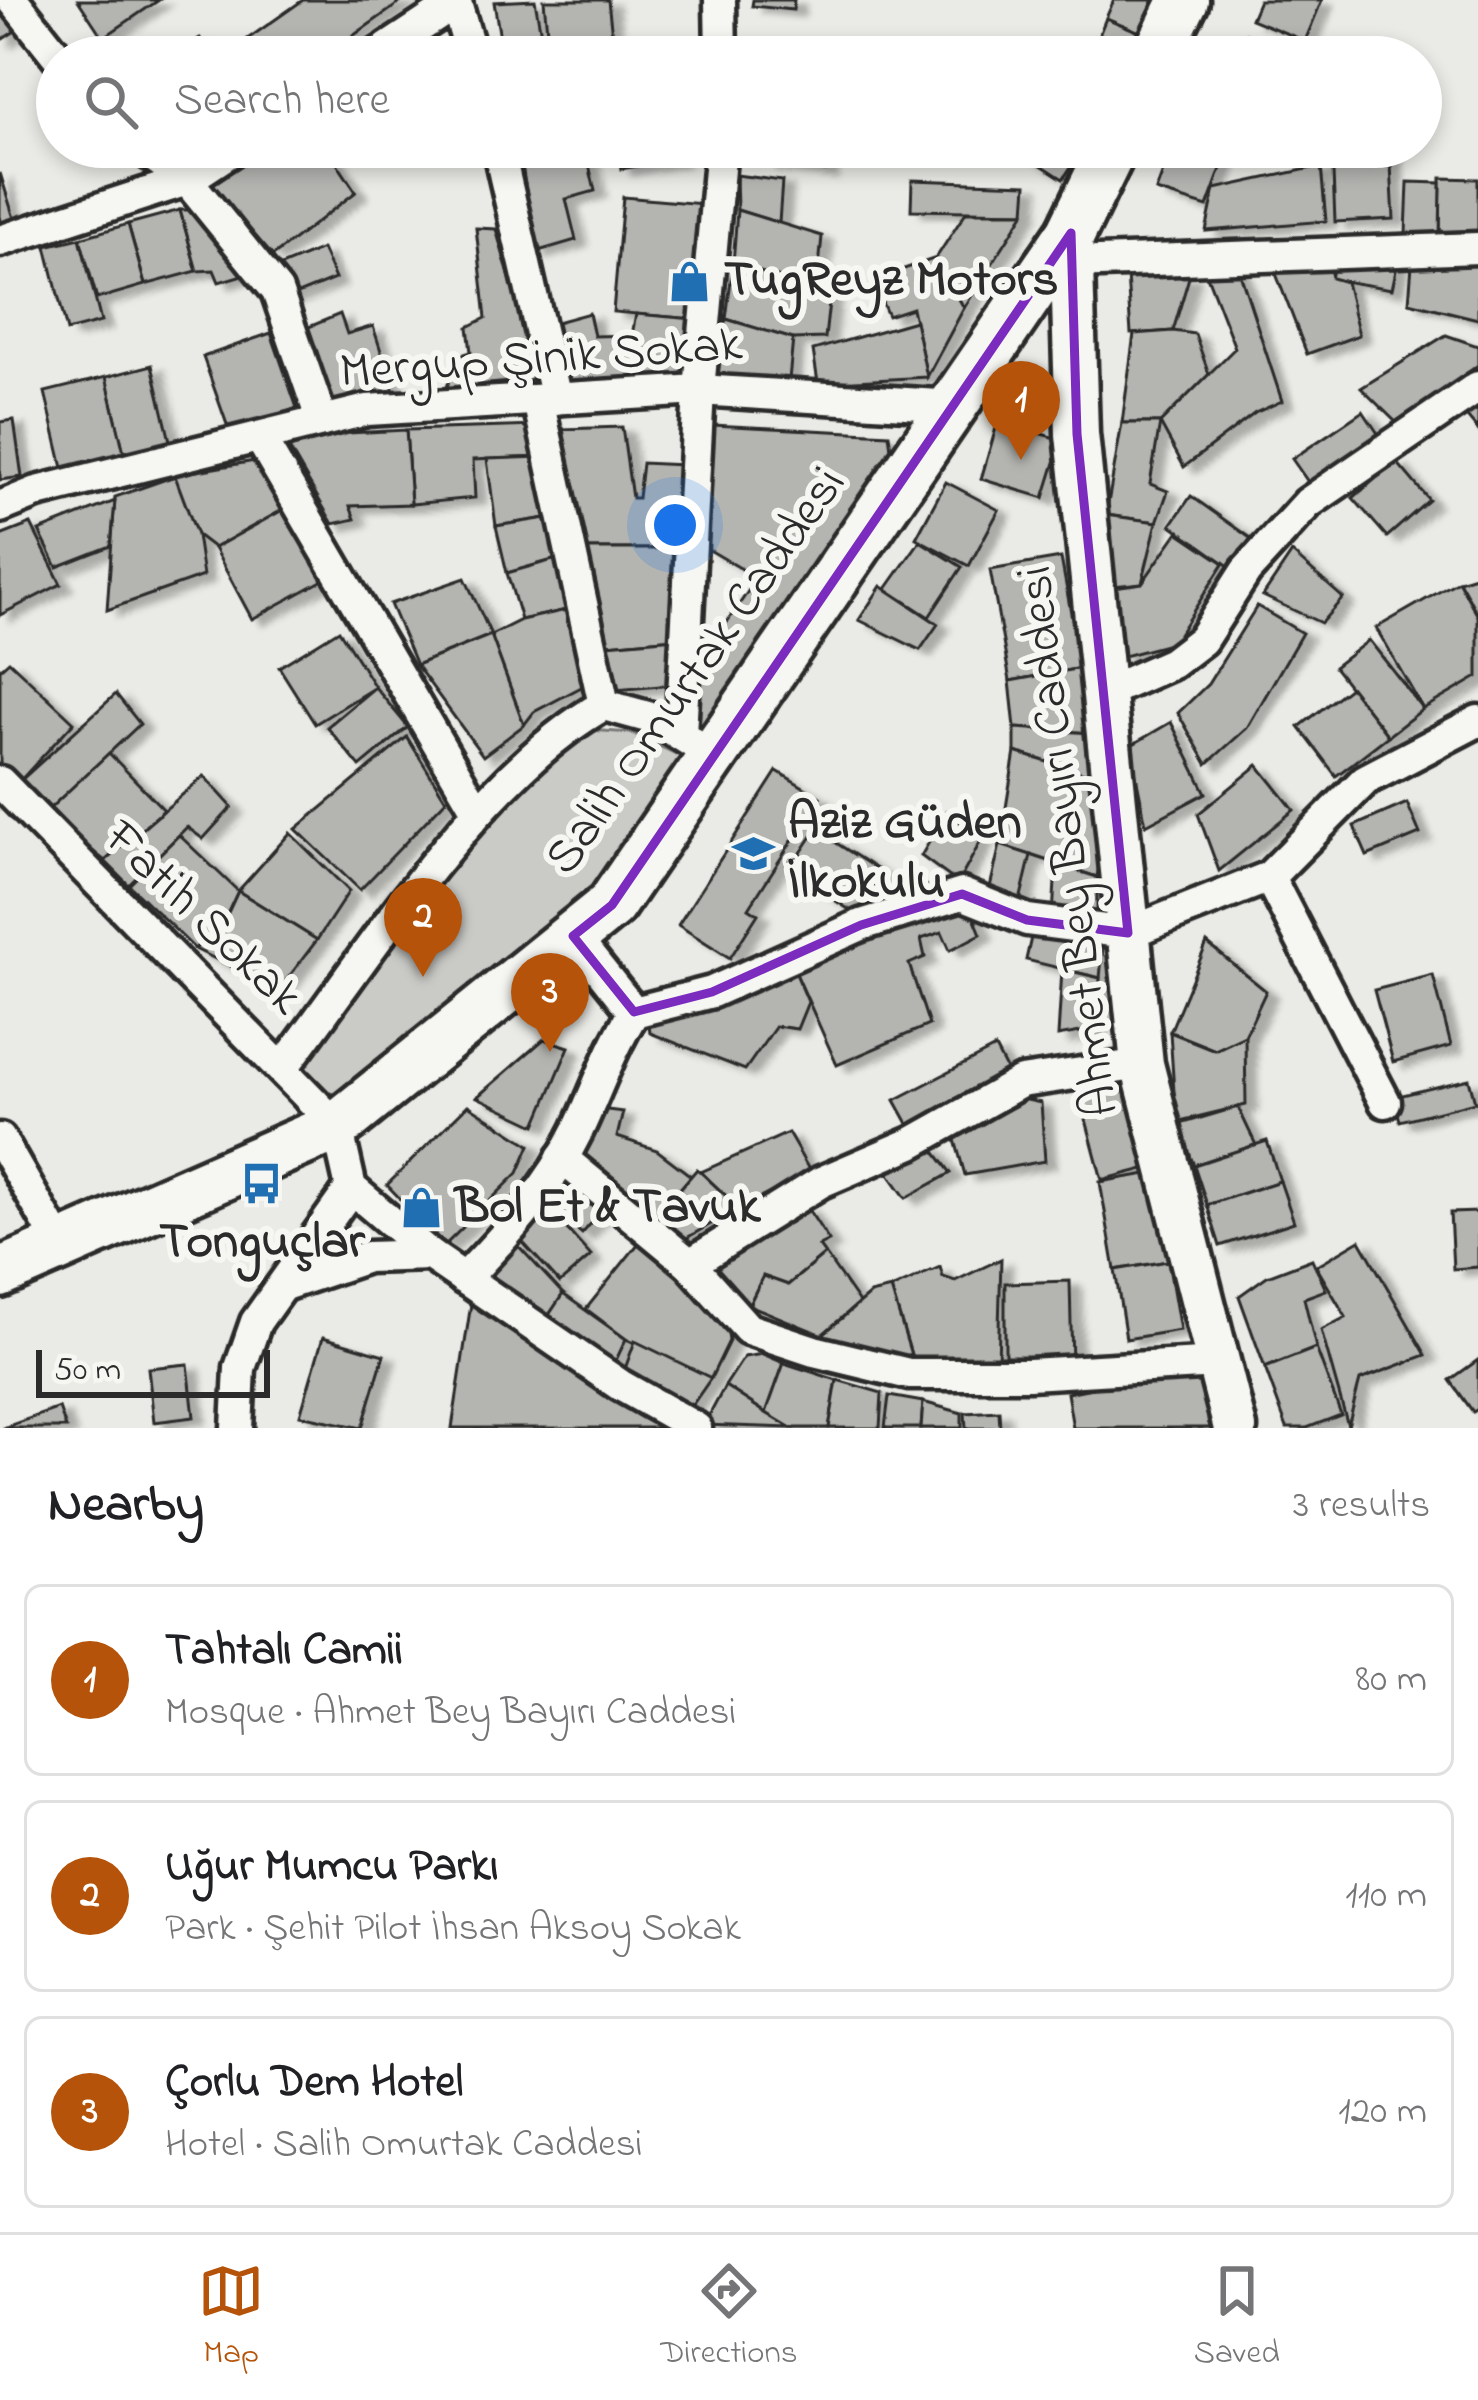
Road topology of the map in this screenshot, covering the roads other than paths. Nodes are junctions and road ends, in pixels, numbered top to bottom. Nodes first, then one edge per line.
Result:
1 (13, 0) edge
2 (720, 0) edge
3 (1184, 0) edge
4 (456, 2) edge
5 (41, 36) edge
6 (405, 36) edge
7 (466, 36) edge
8 (721, 36) edge
9 (1166, 36) edge
10 (170, 168) edge
11 (205, 168) edge
12 (502, 168) edge
13 (719, 168) edge
14 (1104, 168) edge
15 (187, 180) junction
16 (0, 241) edge
17 (1071, 248) junction
18 (1478, 248) edge
19 (1478, 387) edge
20 (699, 390) junction
21 (547, 399) junction
22 (954, 406) junction
23 (322, 421) junction
24 (260, 438) junction
25 (0, 507) edge
26 (1104, 693) junction
27 (604, 705) junction
28 (1478, 721) edge
29 (698, 746) junction
30 (0, 782) edge
31 (478, 812) junction
32 (1269, 877) junction
33 (1129, 933) junction
34 (573, 936) junction
35 (634, 1012) junction
36 (1142, 1064) junction
37 (284, 1066) junction
38 (1385, 1102) dead end
39 (337, 1126) junction
40 (0, 1139) edge
41 (562, 1158) junction
42 (351, 1188) junction
43 (61, 1246) junction
44 (430, 1255) junction
45 (690, 1264) junction
46 (0, 1273) edge
47 (464, 1279) junction
48 (284, 1285) junction
49 (1218, 1363) junction
50 (237, 1428) edge
51 (697, 1428) edge
52 (1235, 1428) edge

1 - 5 street
2 - 8 street
3 - 9 main road
4 - 6 street
4 - 7 street
10 - 15 street
11 - 15 street
12 - 21 street
13 - 20 street
14 - 17 main road, Salih Omurtak Caddesi
15 - 16 street
15 - 23 street
17 - 18 street
17 - 22 main road, Salih Omurtak Caddesi
17 - 26 main road, Ahmet Bey Bayırı Caddesi
19 - 26 street
20 - 21 street, Mergup Şinik Sokak
20 - 22 street, Mergup Şinik Sokak
20 - 29 street
21 - 23 street, Mergup Şinik Sokak
21 - 27 street
22 - 29 main road, Salih Omurtak Caddesi
23 - 24 street, Mergup Şinik Sokak
24 - 25 street, Mergup Şinik Sokak
24 - 31 street
26 - 33 main road, Ahmet Bey Bayırı Caddesi
27 - 29 street
27 - 31 street
28 - 32 street
29 - 34 main road, Salih Omurtak Caddesi
30 - 37 street, Fatih Sokak
31 - 37 street
32 - 33 street
32 - 38 street
33 - 35 street
33 - 36 main road, Ahmet Bey Bayırı Caddesi
34 - 35 street
34 - 39 main road, Salih Omurtak Caddesi
35 - 41 street
36 - 45 street
36 - 49 main road, Ahmet Bey Bayırı Caddesi
37 - 39 street, Fatih Sokak
39 - 42 street
39 - 43 main road, Salih Omurtak Caddesi
40 - 43 street
41 - 45 street
41 - 47 street
42 - 44 street
42 - 48 street
43 - 46 main road, Salih Omurtak Caddesi
44 - 47 street
44 - 48 street
45 - 49 street
47 - 51 street
48 - 50 street
49 - 52 main road, Ahmet Bey Bayırı Caddesi

